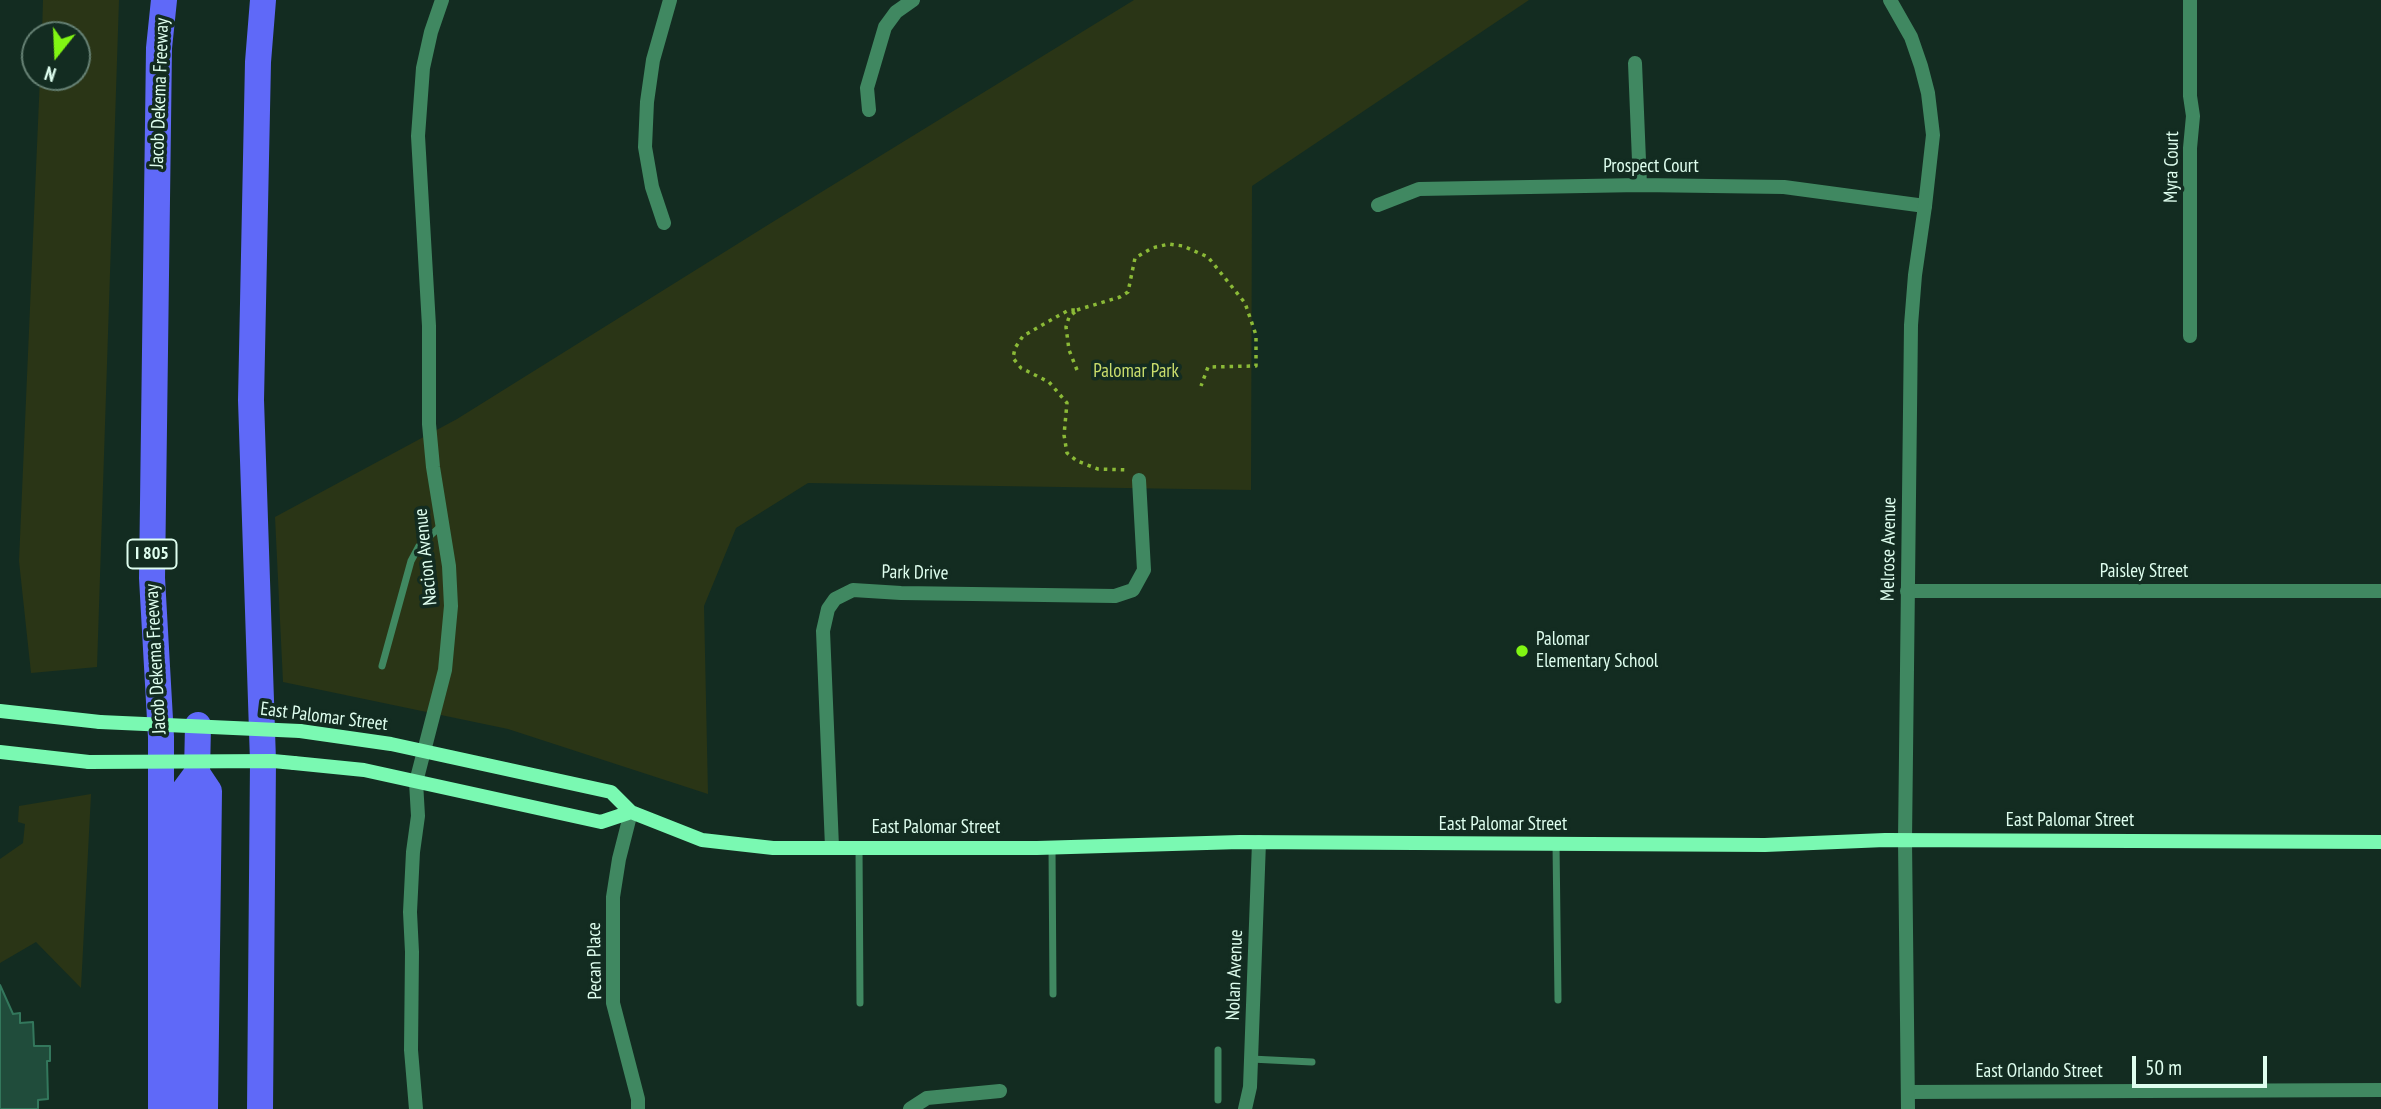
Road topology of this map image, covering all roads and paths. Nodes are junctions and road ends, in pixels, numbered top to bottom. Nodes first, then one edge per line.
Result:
1 (164, 0) edge
2 (262, 0) edge
3 (442, 0) edge
4 (670, 0) edge
5 (913, 0) edge
6 (1890, 0) edge
7 (2190, 0) edge
8 (1635, 63) dead end
9 (869, 110) dead end
10 (1640, 185) junction
11 (1378, 205) dead end
12 (1925, 206) junction
13 (664, 223) dead end
14 (1077, 310) junction
15 (2190, 336) dead end
16 (1077, 370) dead end
17 (1201, 386) dead end
18 (1135, 475) joint
19 (443, 524) junction
20 (1907, 591) junction
21 (2381, 591) edge
22 (382, 666) dead end
23 (0, 711) edge
24 (198, 725) junction
25 (0, 752) edge
26 (424, 752) junction
27 (197, 767) junction
28 (416, 782) junction
29 (631, 812) junction
30 (1905, 840) junction
31 (1259, 842) junction
32 (2381, 842) edge
33 (1556, 844) junction
34 (832, 847) junction
35 (859, 847) junction
36 (1052, 847) junction
37 (1053, 994) dead end
38 (1558, 1000) dead end
39 (860, 1003) dead end
40 (192, 1030) junction
41 (1218, 1050) dead end
42 (1251, 1059) junction
43 (1312, 1062) dead end
44 (2381, 1090) edge
45 (1000, 1091) dead end
46 (1908, 1092) junction
47 (1218, 1100) dead end
48 (161, 1109) edge
49 (181, 1109) edge
50 (205, 1109) edge
51 (260, 1109) edge
52 (416, 1109) edge
53 (638, 1109) edge
54 (910, 1109) edge
55 (1245, 1109) edge
56 (1908, 1109) edge

1 - 48 highway, Jacob Dekema Freeway / I 805
2 - 51 highway
3 - 19 street, Nacion Avenue
4 - 13 street
5 - 9 street
6 - 12 street, Melrose Avenue
7 - 15 street, Myra Court
8 - 10 street
10 - 11 street, Prospect Court
10 - 12 street, Prospect Court
12 - 20 street, Melrose Avenue
14 - 16 path
14 - 17 path
14 - 18 path
18 - 34 street, Park Drive
19 - 22 lane
19 - 26 street, Nacion Avenue
20 - 21 street, Paisley Street
20 - 30 street, Melrose Avenue
23 - 24 main road, East Palomar Street, bridge
24 - 26 main road, East Palomar Street, bridge
24 - 27 highway
25 - 27 main road, bridge
26 - 28 street, Nacion Avenue
26 - 29 main road, East Palomar Street
27 - 28 main road, bridge
27 - 40 highway
28 - 29 main road
28 - 52 street, Nacion Avenue
29 - 34 main road, East Palomar Street
29 - 53 street, Pecan Place
30 - 32 main road, East Palomar Street
30 - 33 main road, East Palomar Street
30 - 46 street, Melrose Avenue
31 - 33 main road, East Palomar Street
31 - 36 main road, East Palomar Street
31 - 42 street, Nolan Avenue
33 - 38 lane
34 - 35 main road, East Palomar Street
35 - 36 main road, East Palomar Street
35 - 39 lane
36 - 37 lane
40 - 49 highway
40 - 50 highway
41 - 47 lane
42 - 43 lane
42 - 55 street, Nolan Avenue
44 - 46 street, East Orlando Street
45 - 54 street
46 - 56 street, Melrose Avenue

